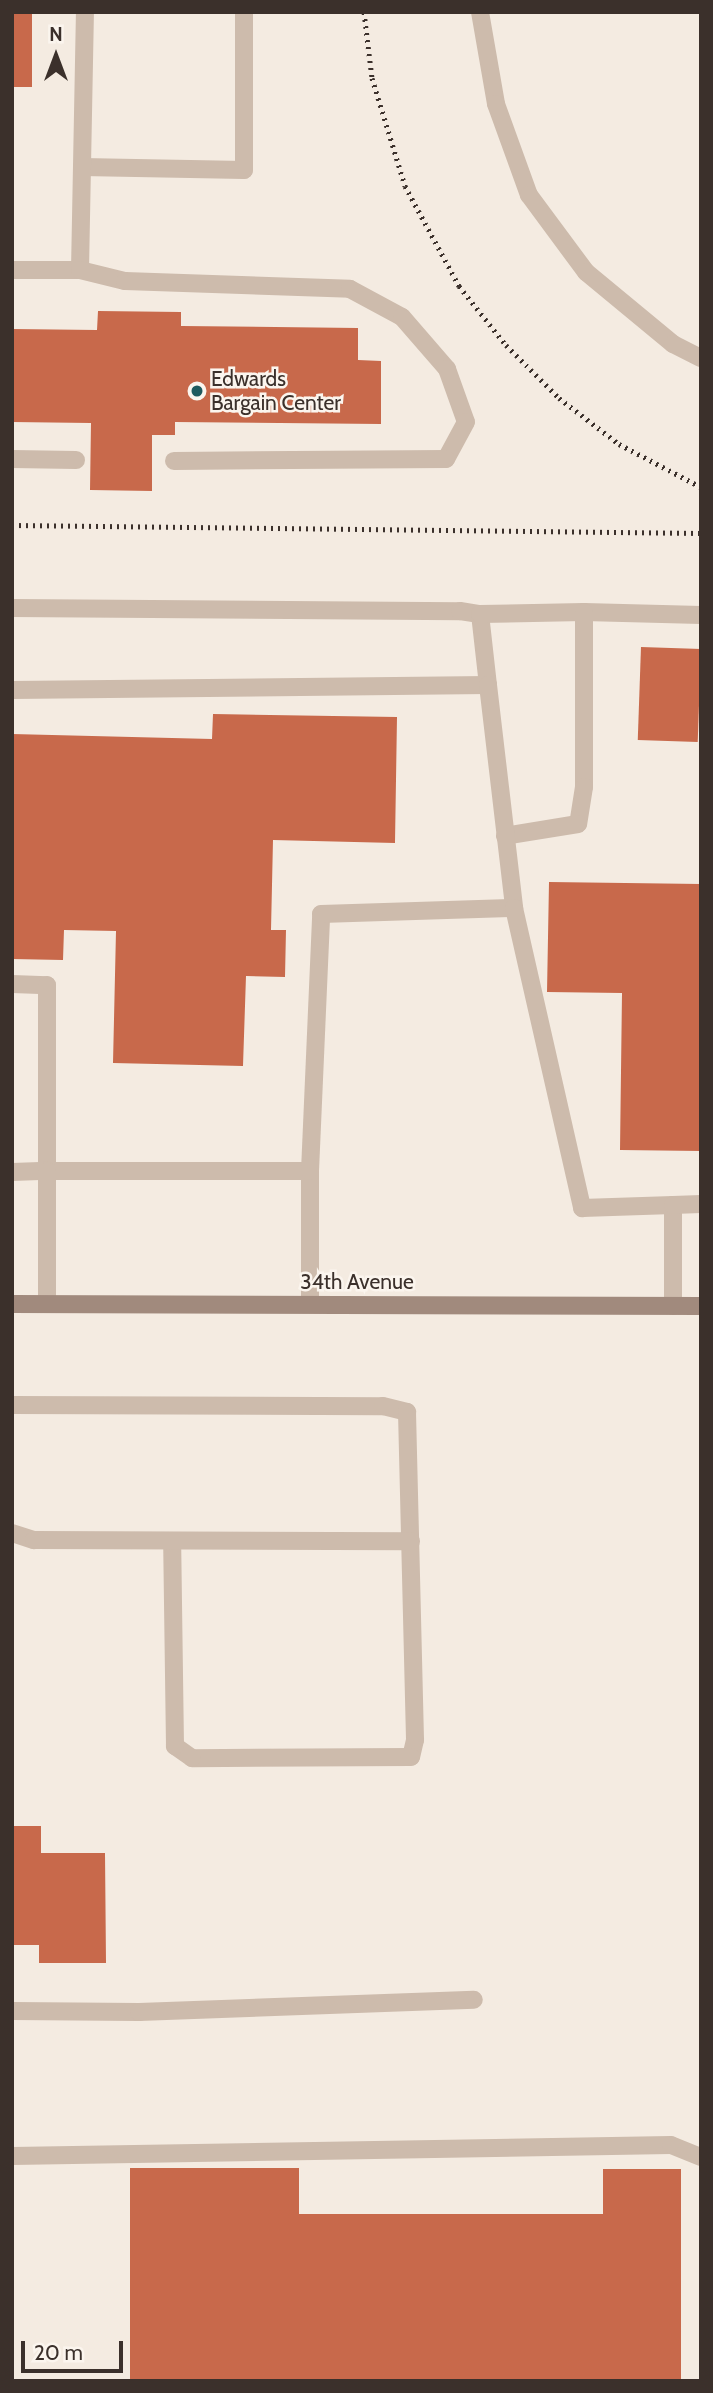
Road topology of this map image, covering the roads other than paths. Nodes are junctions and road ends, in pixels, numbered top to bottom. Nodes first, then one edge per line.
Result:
1 (85, 12) edge
2 (244, 12) edge
3 (480, 12) edge
4 (82, 167) junction
5 (12, 270) edge
6 (80, 270) junction
7 (701, 358) edge
8 (12, 460) edge
9 (76, 460) dead end
10 (174, 461) dead end
11 (12, 608) edge
12 (584, 612) junction
13 (480, 614) junction
14 (701, 615) edge
15 (488, 685) junction
16 (12, 690) edge
17 (505, 836) junction
18 (514, 908) junction
19 (12, 984) edge
20 (47, 1171) junction
21 (310, 1171) junction
22 (12, 1172) edge
23 (701, 1204) edge
24 (673, 1205) junction
25 (12, 1304) edge
26 (47, 1304) junction
27 (310, 1304) junction
28 (673, 1306) junction
29 (701, 1306) edge
30 (12, 1405) edge
31 (12, 1534) edge
32 (411, 1541) junction
33 (172, 1543) junction
34 (474, 2000) dead end
35 (12, 2011) edge
36 (12, 2156) edge
37 (701, 2157) edge

1 - 4 lane
2 - 4 lane
3 - 7 lane
4 - 6 lane
5 - 6 lane
6 - 10 lane
8 - 9 lane
11 - 13 lane
12 - 13 lane
12 - 14 lane
12 - 17 lane
13 - 15 lane
15 - 16 lane
15 - 17 lane
17 - 18 lane
18 - 21 lane
18 - 24 lane
19 - 20 lane
20 - 21 lane
20 - 22 lane
20 - 26 lane
21 - 27 lane
23 - 24 lane
24 - 28 lane
25 - 26 street, 34th Avenue
26 - 27 street, 34th Avenue
27 - 28 street, 34th Avenue
28 - 29 street, 34th Avenue
30 - 32 lane
31 - 33 lane
32 - 33 lane
32 - 33 lane
34 - 35 lane
36 - 37 lane

